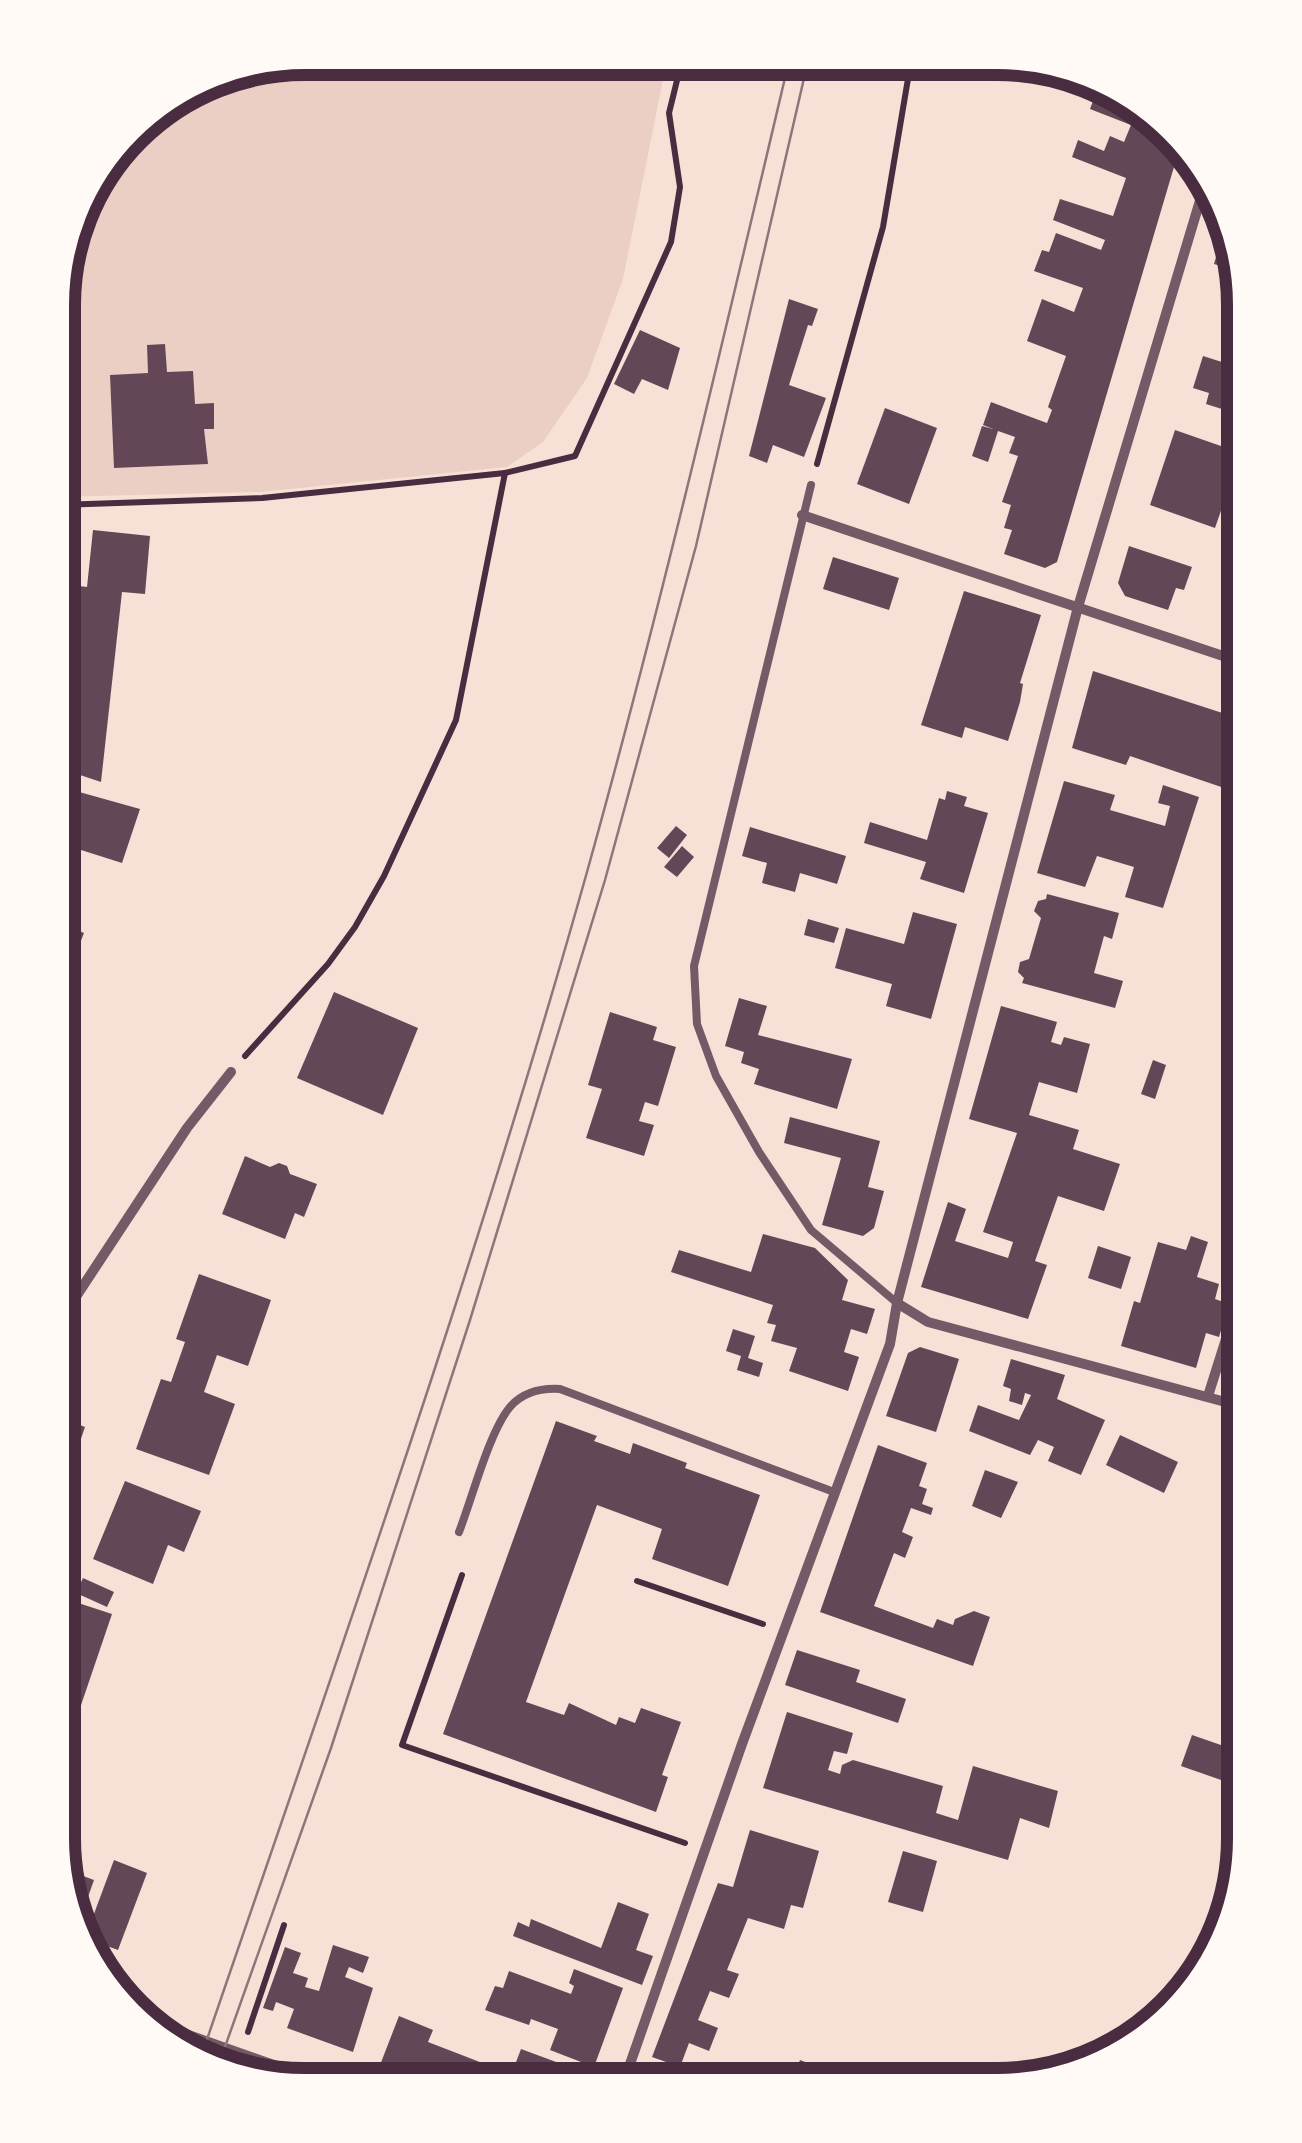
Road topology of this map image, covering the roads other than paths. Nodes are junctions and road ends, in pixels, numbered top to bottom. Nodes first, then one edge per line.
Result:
1 (1200, 199) edge
2 (811, 485) road end
3 (802, 515) junction
4 (1078, 607) junction
5 (1227, 657) edge
6 (231, 1072) road end
7 (75, 1298) edge
8 (897, 1303) junction
9 (1227, 1336) edge
10 (1208, 1396) junction
11 (1227, 1402) edge
12 (834, 1492) junction
13 (460, 1532) dead end
14 (185, 2034) edge
15 (279, 2066) edge
16 (629, 2068) edge

1 - 4 street
2 - 3 lane
3 - 4 street
3 - 8 lane
4 - 5 street
4 - 8 street
6 - 7 street
8 - 10 street
8 - 12 street
9 - 10 street
10 - 11 street
12 - 13 lane
12 - 16 street
14 - 15 street

